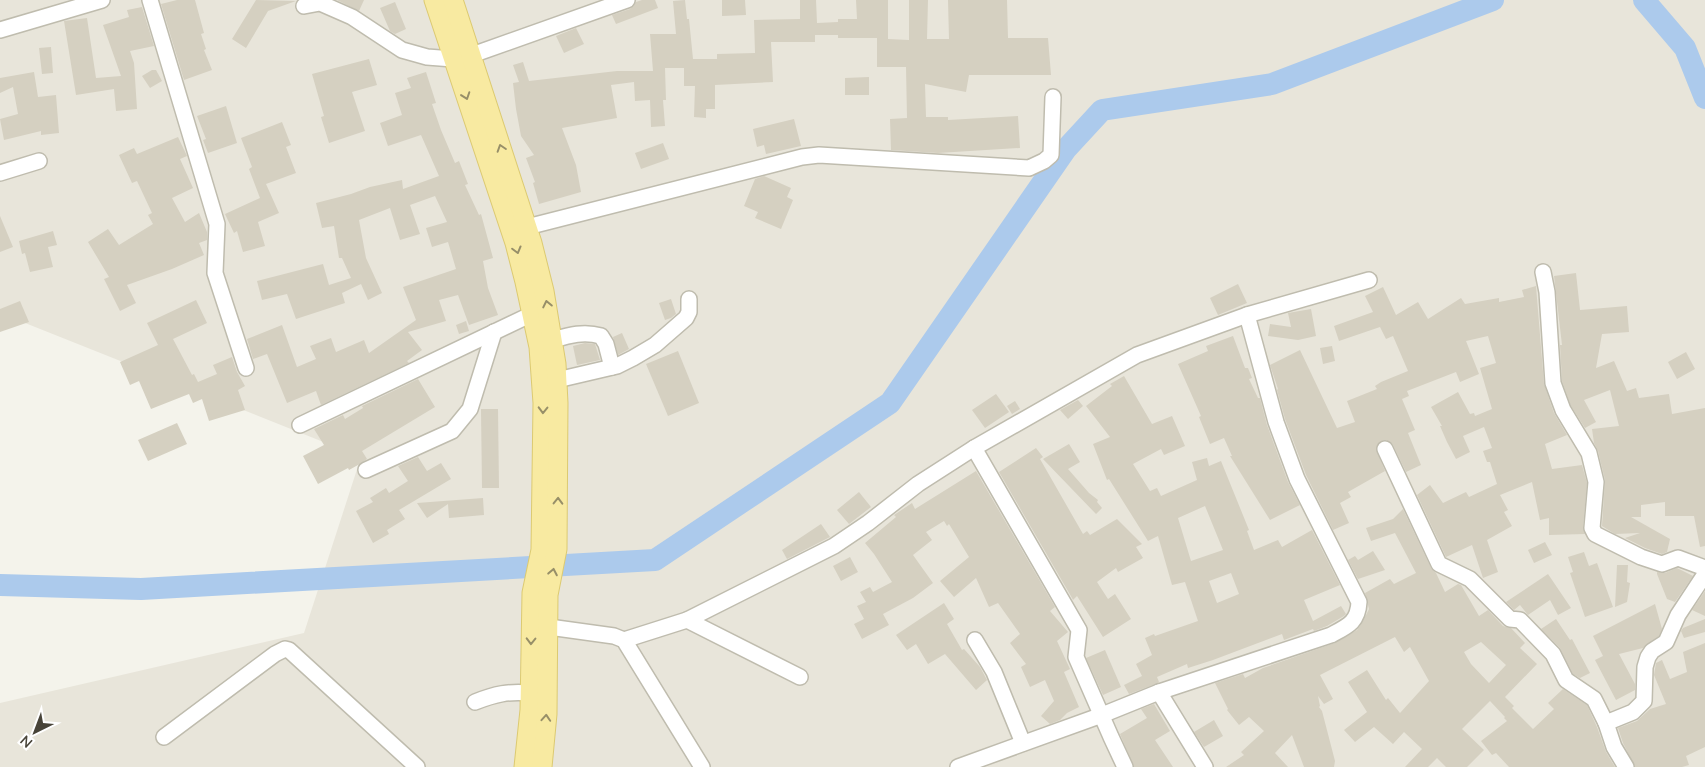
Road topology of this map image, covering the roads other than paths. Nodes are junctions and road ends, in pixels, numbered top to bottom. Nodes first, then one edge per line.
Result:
1 (102, 0) edge
2 (150, 0) edge
3 (434, 0) edge
4 (453, 0) edge
5 (627, 0) edge
6 (304, 6) dead end
7 (0, 30) edge
8 (472, 55) junction
9 (453, 59) junction
10 (1054, 97) dead end
11 (39, 161) dead end
12 (0, 172) edge
13 (526, 227) junction
14 (1543, 272) dead end
15 (1369, 280) dead end
16 (689, 299) dead end
17 (532, 314) junction
18 (1247, 315) junction
19 (494, 332) junction
20 (553, 340) junction
21 (612, 366) junction
22 (246, 368) dead end
23 (550, 381) junction
24 (300, 425) dead end
25 (974, 448) junction
26 (1385, 449) dead end
27 (366, 470) dead end
28 (1705, 568) edge
29 (1705, 574) edge
30 (540, 594) junction
31 (687, 620) junction
32 (548, 627) junction
33 (624, 640) junction
34 (975, 640) dead end
35 (800, 677) dead end
36 (1159, 692) junction
37 (530, 693) junction
38 (475, 702) dead end
39 (1102, 715) junction
40 (1606, 723) junction
41 (164, 737) dead end
42 (1023, 744) junction
43 (528, 764) edge
44 (417, 767) edge
45 (542, 767) edge
46 (702, 767) edge
47 (958, 767) edge
48 (1125, 767) edge
49 (1205, 767) edge
50 (1626, 767) edge

1 - 7 street
2 - 22 street
3 - 9 main road
4 - 8 main road
5 - 8 street
6 - 9 street
8 - 9 street
13 -> 8 main road
9 -> 17 main road
10 - 13 street
11 - 12 street
20 -> 13 main road
14 - 28 street
15 - 18 street
16 - 21 street
17 - 19 street
17 - 23 main road
18 - 25 street
18 - 36 street
19 - 24 street
19 - 27 street
20 - 21 street
20 - 23 main road
21 - 23 street
23 - 30 main road
25 - 31 street
25 - 39 street
26 - 40 street
29 - 40 street
30 - 32 main road
30 -> 37 main road
31 - 33 street
31 - 35 street
32 - 33 street
45 -> 32 main road
33 - 46 street
34 - 42 street
36 - 39 street
36 - 49 street
37 - 38 street
37 - 43 main road
39 - 42 street
39 - 48 street
40 - 50 street
41 - 44 street
42 - 47 street

